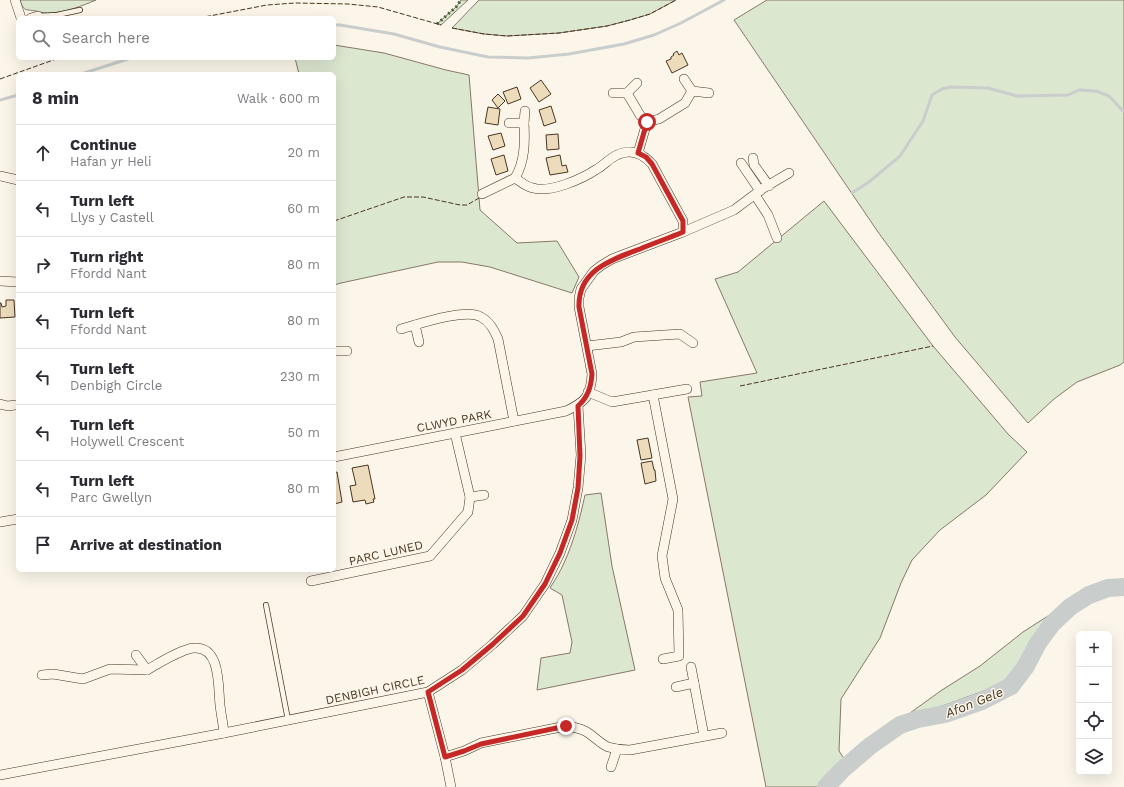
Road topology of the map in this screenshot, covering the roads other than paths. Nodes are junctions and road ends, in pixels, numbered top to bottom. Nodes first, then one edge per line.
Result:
1 (15, 0) edge
2 (80, 10) dead end
3 (20, 16) edge
4 (46, 16) edge
5 (684, 78) dead end
6 (637, 83) dead end
7 (692, 91) junction
8 (613, 93) dead end
9 (627, 93) junction
10 (708, 93) dead end
11 (525, 111) dead end
12 (647, 122) junction
13 (509, 123) dead end
14 (524, 123) junction
15 (638, 153) junction
16 (753, 158) dead end
17 (741, 163) dead end
18 (789, 173) dead end
19 (0, 176) edge
20 (515, 178) junction
21 (16, 180) edge
22 (769, 186) junction
23 (757, 193) junction
24 (482, 194) dead end
25 (683, 232) junction
26 (777, 238) dead end
27 (0, 281) edge
28 (16, 282) edge
29 (415, 325) junction
30 (402, 329) dead end
31 (419, 342) dead end
32 (693, 343) dead end
33 (587, 346) junction
34 (336, 351) edge
35 (347, 351) dead end
36 (687, 389) dead end
37 (588, 392) junction
38 (653, 395) junction
39 (0, 404) edge
40 (15, 405) dead end
41 (578, 406) junction
42 (514, 421) junction
43 (455, 433) junction
44 (336, 457) edge
45 (484, 495) dead end
46 (470, 496) junction
47 (16, 519) edge
48 (0, 522) edge
49 (327, 574) edge
50 (311, 582) dead end
51 (266, 605) dead end
52 (136, 655) dead end
53 (663, 660) dead end
54 (691, 667) dead end
55 (147, 670) junction
56 (42, 675) dead end
57 (694, 683) junction
58 (676, 687) dead end
59 (428, 692) junction
60 (288, 720) junction
61 (224, 732) junction
62 (722, 733) dead end
63 (704, 736) junction
64 (617, 749) junction
65 (445, 757) junction
66 (611, 767) dead end
67 (0, 775) edge
68 (451, 787) edge

1 - 3 street
2 - 4 lane
5 - 7 street
6 - 9 street
7 - 10 street
7 - 12 street
8 - 9 street
9 - 12 street
11 - 14 street
12 - 15 street
13 - 14 street
14 - 20 street
15 - 20 street
15 - 25 street
16 - 22 street
17 - 23 street
18 - 22 street
19 - 21 street
20 - 24 street
22 - 23 street
23 - 25 street
23 - 26 street
25 - 33 street
27 - 28 street
29 - 30 street
29 - 31 street
29 - 42 street
32 - 33 street
33 - 37 street
34 - 35 street
36 - 38 street
37 - 38 street
37 - 41 street
38 - 53 street
39 - 40 street
41 - 42 street, CLWYD PARK
41 - 59 street, DENBIGH CIRCLE
42 - 43 street, CLWYD PARK
43 - 44 street, CLWYD PARK
43 - 46 street, PARC LUNED
45 - 46 street
46 - 49 street, PARC LUNED
47 - 48 street
49 - 50 street, PARC LUNED
51 - 60 lane
52 - 55 street
54 - 57 street
55 - 56 street
55 - 61 street
57 - 58 street
57 - 63 street
59 - 60 street, DENBIGH CIRCLE
59 - 65 street
60 - 61 street, DENBIGH CIRCLE
61 - 67 street, DENBIGH CIRCLE
62 - 63 street
63 - 64 street
64 - 65 street
64 - 66 street
65 - 68 street

